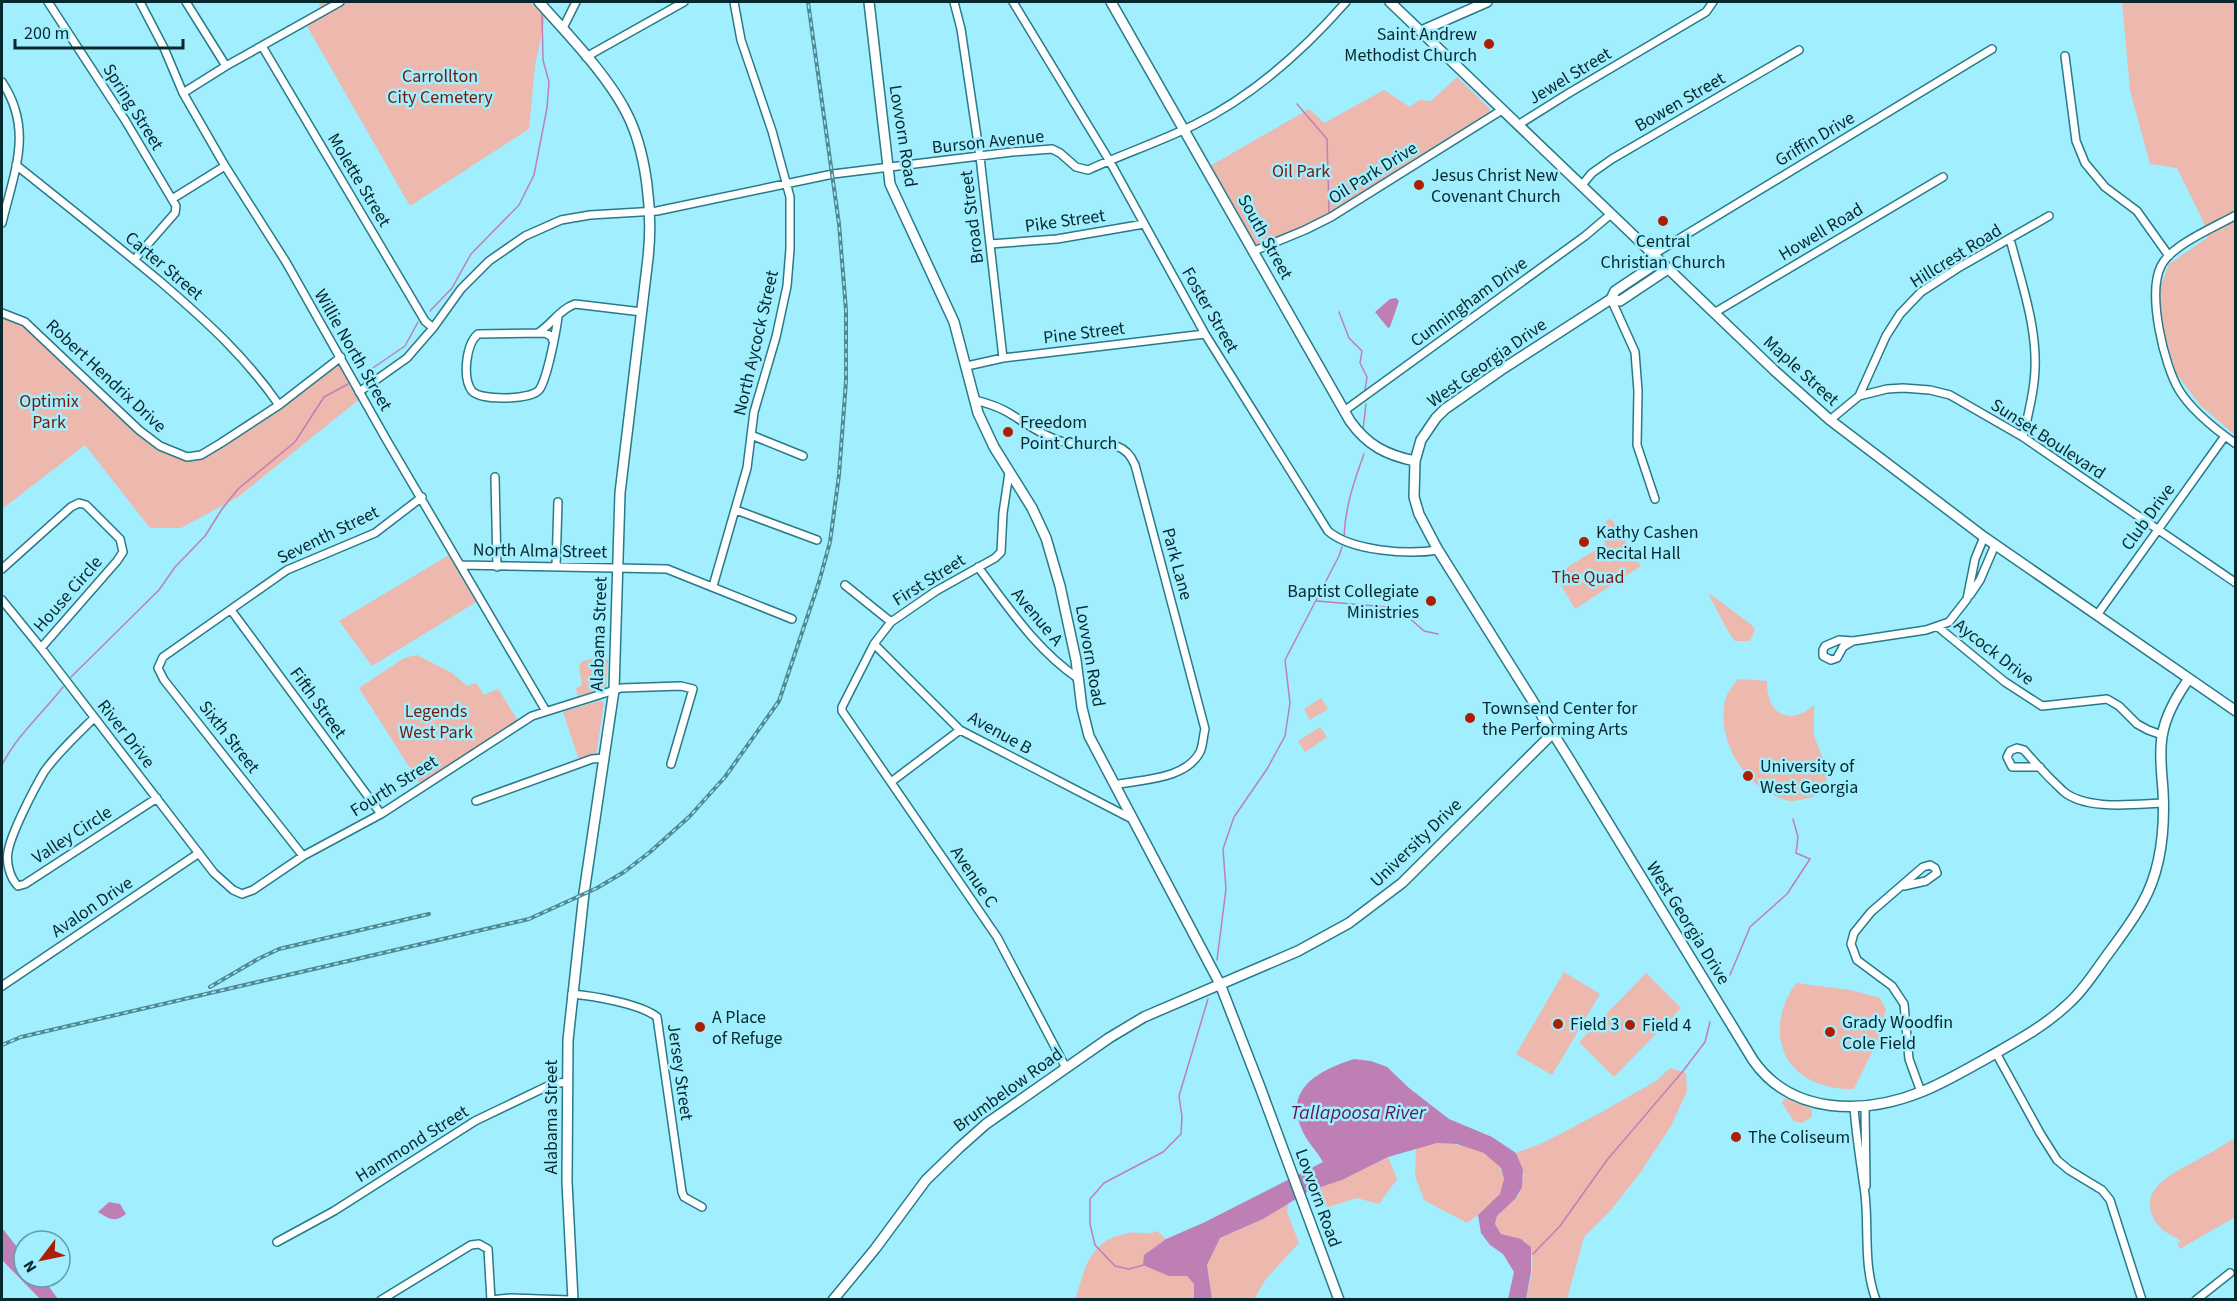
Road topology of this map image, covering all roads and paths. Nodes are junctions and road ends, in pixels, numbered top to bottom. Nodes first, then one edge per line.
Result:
1 (48, 2) edge
2 (140, 2) edge
3 (186, 2) edge
4 (340, 2) edge
5 (539, 2) edge
6 (576, 2) edge
7 (684, 2) edge
8 (734, 2) edge
9 (868, 2) edge
10 (954, 2) edge
11 (1013, 2) edge
12 (1111, 2) edge
13 (1346, 2) edge
14 (1390, 2) edge
15 (1487, 2) edge
16 (1713, 2) edge
17 (563, 28) junction
18 (1421, 31) junction
19 (262, 46) junction
20 (1992, 49) dead end
21 (1799, 50) dead end
22 (2065, 56) dead end
23 (586, 57) junction
24 (226, 66) junction
25 (2, 82) edge
26 (183, 93) junction
27 (1502, 110) junction
28 (1518, 125) junction
29 (1185, 129) junction
30 (980, 157) junction
31 (1109, 160) junction
32 (16, 165) junction
33 (225, 166) junction
34 (887, 167) junction
35 (1943, 177) dead end
36 (787, 183) junction
37 (1582, 186) junction
38 (172, 199) junction
39 (649, 212) junction
40 (1611, 214) junction
41 (2235, 215) edge
42 (2049, 216) dead end
43 (2, 223) edge
44 (1144, 224) junction
45 (2010, 239) junction
46 (990, 244) junction
47 (1254, 251) junction
48 (2169, 256) junction
49 (1657, 258) junction
50 (134, 260) junction
51 (1668, 268) junction
52 (1611, 299) junction
53 (642, 312) junction
54 (2, 313) edge
55 (1714, 313) junction
56 (558, 317) junction
57 (433, 328) junction
58 (538, 333) junction
59 (1205, 334) junction
60 (553, 341) junction
61 (341, 357) junction
62 (1003, 358) junction
63 (967, 366) junction
64 (359, 392) junction
65 (1859, 396) junction
66 (975, 400) junction
67 (279, 405) junction
68 (1344, 411) junction
69 (1830, 420) junction
70 (751, 435) junction
71 (2225, 436) junction
72 (2023, 437) junction
73 (2235, 444) edge
74 (802, 456) dead end
75 (1414, 461) junction
76 (1009, 473) junction
77 (495, 477) dead end
78 (422, 498) junction
79 (1655, 499) dead end
80 (558, 502) dead end
81 (736, 510) junction
82 (2157, 529) junction
83 (1984, 537) junction
84 (816, 540) dead end
85 (1995, 545) junction
86 (1438, 550) junction
87 (462, 565) junction
88 (497, 567) junction
89 (556, 567) junction
90 (618, 567) junction
91 (978, 567) junction
92 (2, 569) edge
93 (2235, 583) edge
94 (845, 585) dead end
95 (713, 586) junction
96 (1967, 599) junction
97 (2, 600) edge
98 (231, 610) junction
99 (2097, 615) junction
100 (792, 619) dead end
101 (891, 622) junction
102 (1938, 627) junction
103 (187, 640) joint
104 (1853, 640) dead end
105 (874, 644) junction
106 (41, 648) junction
107 (1079, 679) junction
108 (2188, 680) junction
109 (614, 690) junction
110 (546, 711) junction
111 (842, 711) joint
112 (2235, 711) edge
113 (94, 718) junction
114 (960, 730) junction
115 (1552, 733) junction
116 (2162, 735) junction
117 (604, 758) junction
118 (671, 764) dead end
119 (2040, 767) dead end
120 (891, 782) junction
121 (1114, 785) junction
122 (157, 798) junction
123 (476, 801) dead end
124 (2164, 803) junction
125 (381, 814) junction
126 (1133, 820) junction
127 (199, 853) junction
128 (303, 856) junction
129 (228, 885) joint
130 (1904, 886) dead end
131 (1220, 984) junction
132 (2, 986) edge
133 (572, 994) junction
134 (1996, 1053) junction
135 (1066, 1068) junction
136 (567, 1082) junction
137 (1921, 1092) junction
138 (1865, 1106) junction
139 (1854, 1107) junction
140 (1865, 1194) junction
141 (702, 1207) dead end
142 (277, 1242) dead end
143 (2230, 1273) dead end
144 (381, 1299) edge
145 (491, 1299) edge
146 (571, 1299) edge
147 (833, 1299) edge
148 (1339, 1299) edge
149 (1876, 1299) edge
150 (2142, 1299) edge
151 (2196, 1299) edge

1 - 38 street, Spring Street
2 - 26 street, Willie North Street
3 - 24 street
4 - 19 street
5 - 17 street, Alabama Street
6 - 17 street
7 - 23 street
8 - 36 street, North Aycock Street
9 - 34 street, Lovvorn Road
10 - 30 street, Broad Street
11 - 31 street, Foster Street
12 - 29 street, South Street
13 - 29 street, Burson Avenue
14 - 18 street, Maple Street
15 - 18 street
16 - 28 street, Jewel Street
17 - 23 street, Alabama Street
18 - 27 street, Maple Street
19 - 24 street
19 - 57 street, Molette Street
20 - 49 street, Griffin Drive
21 - 37 street, Bowen Street
22 - 48 street
23 - 39 street, Alabama Street
24 - 26 street
25 - 32 street
26 - 33 street, Willie North Street
27 - 28 street, Maple Street
27 - 47 street, Oil Park Drive
28 - 37 street, Maple Street
29 - 31 street, Burson Avenue
29 - 47 street, South Street
30 - 31 street, Burson Avenue
30 - 34 street, Burson Avenue
30 - 46 street, Broad Street
31 - 44 street, Foster Street
32 - 43 street
32 - 50 street, Carter Street
33 - 38 street
33 - 61 street, Willie North Street
34 - 36 street, Burson Avenue
34 - 63 street, Lovvorn Road
35 - 55 street, Howell Road
36 - 39 street, Burson Avenue
36 - 70 street, North Aycock Street
37 - 40 street, Maple Street
38 - 50 street
39 - 53 street, Alabama Street
39 - 57 street, Burson Avenue
40 - 49 street, Maple Street
40 - 68 street, Cunningham Drive
41 - 48 street
42 - 45 street, Hillcrest Road
44 - 46 street, Pike Street
44 - 59 street, Foster Street
45 - 65 street, Hillcrest Road
45 - 72 street
46 - 62 street, Broad Street
47 - 68 street, South Street
48 - 71 street
49 - 51 street, Maple Street
49 - 52 street, West Georgia Drive
50 - 67 street, Carter Street
51 - 52 street
51 - 55 street, Maple Street
52 - 75 street, West Georgia Drive
52 - 79 street
53 - 56 street
53 - 90 street, Alabama Street
54 - 67 street, Robert Hendrix Drive
55 - 69 street, Maple Street
56 - 58 street
56 - 60 street
57 - 64 street, Burson Avenue
58 - 60 street
58 - 60 street
59 - 62 street, Pine Street
59 - 86 street, Foster Street
61 - 64 street, Willie North Street
61 - 67 street, Robert Hendrix Drive
62 - 63 street, Pine Street
63 - 66 street, Lovvorn Road
64 - 78 street, Willie North Street
65 - 69 street, Sunset Boulevard
65 - 72 street, Sunset Boulevard
66 - 76 street, Lovvorn Road
66 - 121 street, Park Lane
68 - 75 street, South Street
69 - 83 street, Maple Street
70 - 74 street
70 - 81 street, North Aycock Street
71 - 73 street
71 - 82 street, Club Drive
72 - 82 street, Sunset Boulevard
75 - 86 street, West Georgia Drive
76 - 91 street, First Street
76 - 107 street, Lovvorn Road
77 - 88 street
78 - 87 street, Willie North Street
78 - 98 street, Seventh Street
80 - 89 street
81 - 84 street
81 - 95 street, North Aycock Street
82 - 93 street, Sunset Boulevard
82 - 99 street, Club Drive
83 - 85 street, Maple Street
83 - 96 street
85 - 96 street
85 - 99 street, Maple Street
86 - 115 street, West Georgia Drive
87 - 88 street, North Alma Street
87 - 110 street, Willie North Street
88 - 89 street, North Alma Street
89 - 90 street, North Alma Street
90 - 95 street, North Alma Street
90 - 109 street, Alabama Street
91 - 101 street, First Street
91 - 107 street, Avenue A
92 - 106 street, House Circle
94 - 101 street
95 - 100 street, North Alma Street
96 - 102 street
97 - 106 street, River Drive
98 - 103 street, Seventh Street
98 - 125 street, Fifth Street
99 - 108 street, Maple Street
101 - 105 street, First Street
102 - 104 street
102 - 116 street, Aycock Drive
103 - 128 street, Sixth Street
105 - 111 street, First Street
105 - 114 street, Avenue B
106 - 113 street, River Drive
107 - 121 street, Lovvorn Road
108 - 112 street, Maple Street
108 - 116 street, West Georgia Drive
109 - 110 street, Fourth Street
109 - 117 street, Alabama Street
109 - 118 street, Fourth Street
110 - 125 street, Fourth Street
111 - 120 street, Avenue C
113 - 122 street, River Drive
113 - 122 street, Valley Circle
114 - 120 street
114 - 126 street, Avenue B
115 - 131 street, University Drive
115 - 139 street, West Georgia Drive
116 - 124 street, West Georgia Drive
117 - 123 street
117 - 133 street, Alabama Street
119 - 124 street
120 - 135 street, Avenue C
121 - 126 street, Lovvorn Road
122 - 127 street, River Drive
124 - 134 street, West Georgia Drive
125 - 128 street, Fourth Street
126 - 131 street, Lovvorn Road
127 - 129 street, River Drive
127 - 132 street, Avalon Drive
128 - 129 street, Fourth Street
130 - 137 street
131 - 135 street, Brumbelow Road
131 - 148 street, Lovvorn Road
133 - 136 street, Alabama Street
133 - 141 street, Jersey Street
134 - 137 street, West Georgia Drive
134 - 150 street
135 - 147 street, Brumbelow Road
136 - 142 street, Hammond Street
136 - 146 street, Alabama Street
137 - 138 street, West Georgia Drive
138 - 139 street, West Georgia Drive
138 - 140 street
139 - 140 street
140 - 149 street
143 - 151 street
144 - 145 street
145 - 146 street

